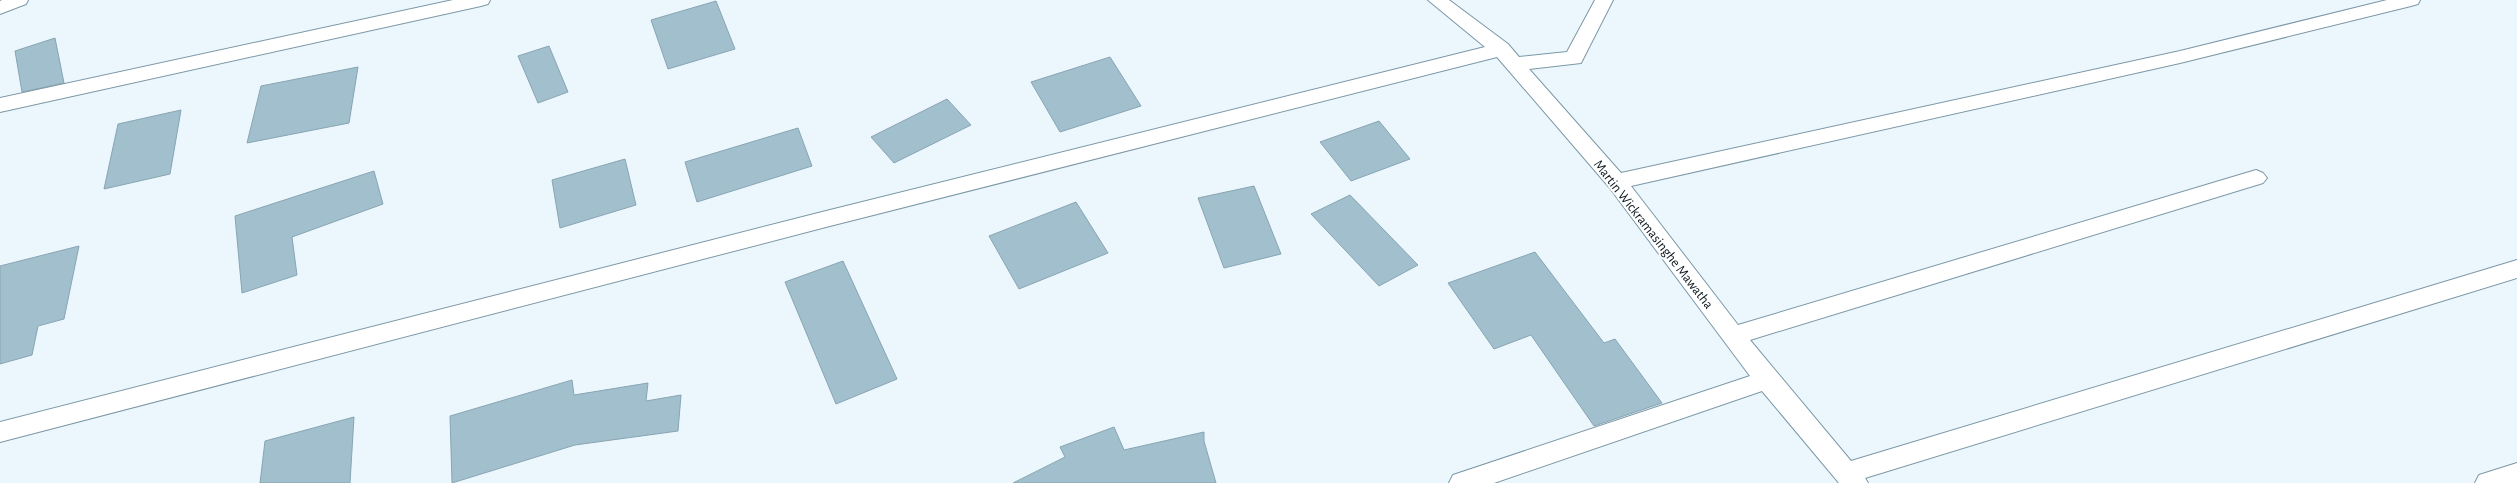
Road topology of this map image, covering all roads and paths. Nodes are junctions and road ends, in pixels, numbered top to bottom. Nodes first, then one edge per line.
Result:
1 (19, 0) edge
2 (481, 0) edge
3 (1437, 0) edge
4 (1604, 0) edge
5 (2411, 0) edge
6 (0, 8) edge
7 (1508, 57) junction
8 (0, 105) edge
9 (2256, 178) dead end
10 (1616, 182) junction
11 (2517, 269) edge
12 (1733, 336) junction
13 (1767, 380) junction
14 (0, 432) edge
15 (2517, 474) edge
16 (1850, 478) edge
17 (1462, 483) edge
18 (2488, 483) edge

1 - 6 street
2 - 8 street
3 - 7 street, Martin Wickramasinghe Mawatha
4 - 7 street
5 - 10 street
7 - 10 street, Martin Wickramasinghe Mawatha
7 - 14 street
9 - 12 street
10 - 12 street, Martin Wickramasinghe Mawatha
11 - 16 street
12 - 13 street, Martin Wickramasinghe Mawatha
13 - 16 street, Martin Wickramasinghe Mawatha
13 - 17 street
15 - 18 street

